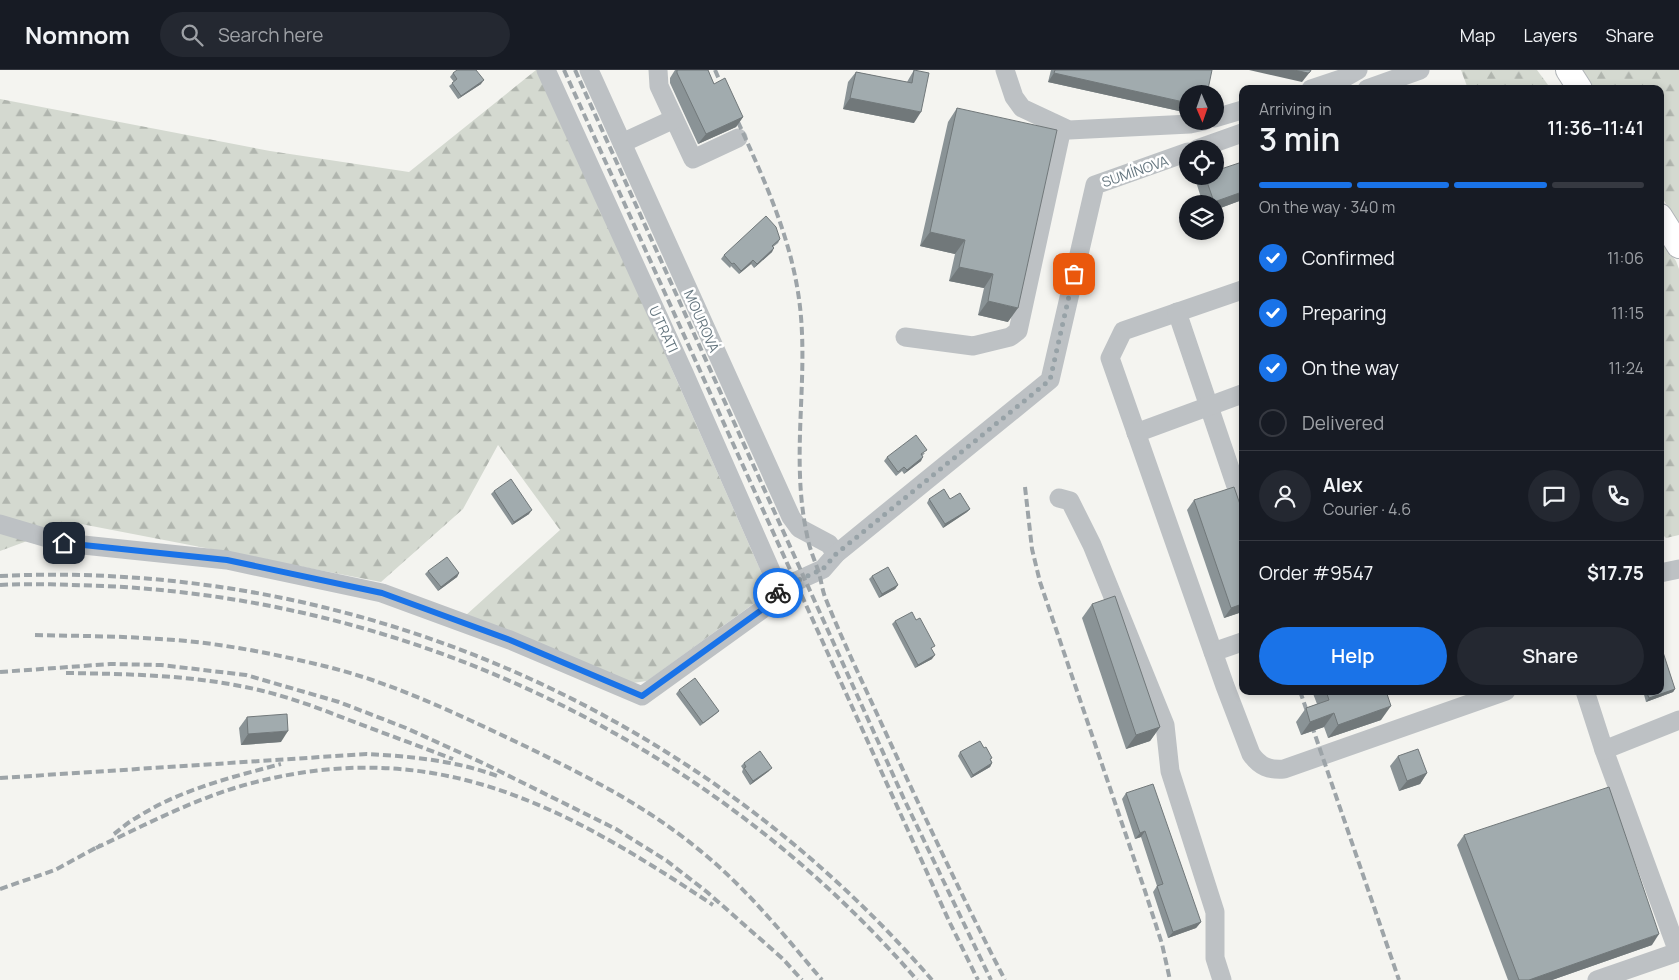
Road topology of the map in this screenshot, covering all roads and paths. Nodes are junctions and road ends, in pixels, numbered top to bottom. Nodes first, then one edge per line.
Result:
1 (546, 70) edge
2 (589, 70) edge
3 (658, 70) edge
4 (1005, 70) edge
5 (1358, 70) edge
6 (1420, 70) edge
7 (1568, 70) edge
8 (1323, 85) edge
9 (1378, 85) edge
10 (1577, 85) edge
11 (1239, 111) edge
12 (1224, 115) edge
13 (674, 119) junction
14 (1179, 125) edge
15 (1062, 128) junction
16 (1239, 134) edge
17 (738, 138) dead end
18 (1222, 140) edge
19 (622, 143) junction
20 (1179, 155) edge
21 (1664, 222) edge
22 (1679, 246) edge
23 (1239, 291) edge
24 (1176, 312) junction
25 (905, 338) dead end
26 (1239, 395) edge
27 (1209, 405) junction
28 (1136, 432) junction
29 (1239, 495) edge
30 (1059, 498) dead end
31 (0, 524) edge
32 (836, 554) junction
33 (1679, 570) edge
34 (1664, 572) edge
35 (778, 593) junction
36 (1239, 643) edge
37 (1213, 652) junction
38 (1495, 695) edge
39 (1586, 695) edge
40 (1679, 720) edge
41 (1604, 750) junction
42 (1222, 980) edge
43 (1597, 980) edge

1 - 35 street, U TRATI
2 - 19 street, MOUROVÁ
3 - 13 street
4 - 15 street
5 - 8 street
6 - 9 street
7 - 10 main road
11 - 12 street
13 - 17 street
13 - 19 street
14 - 15 street
15 - 25 street
16 - 18 street
19 - 32 street, MOUROVÁ
20 - 32 street, SUMÍNOVA
21 - 22 main road
23 - 24 street
24 - 27 street
24 - 28 street
26 - 27 street
27 - 28 street
27 - 29 street
28 - 37 street
30 - 42 street
31 - 35 street
32 - 35 street, SUMÍNOVA
33 - 34 street
36 - 37 street
37 - 38 street
39 - 41 street
40 - 41 street
41 - 43 street

